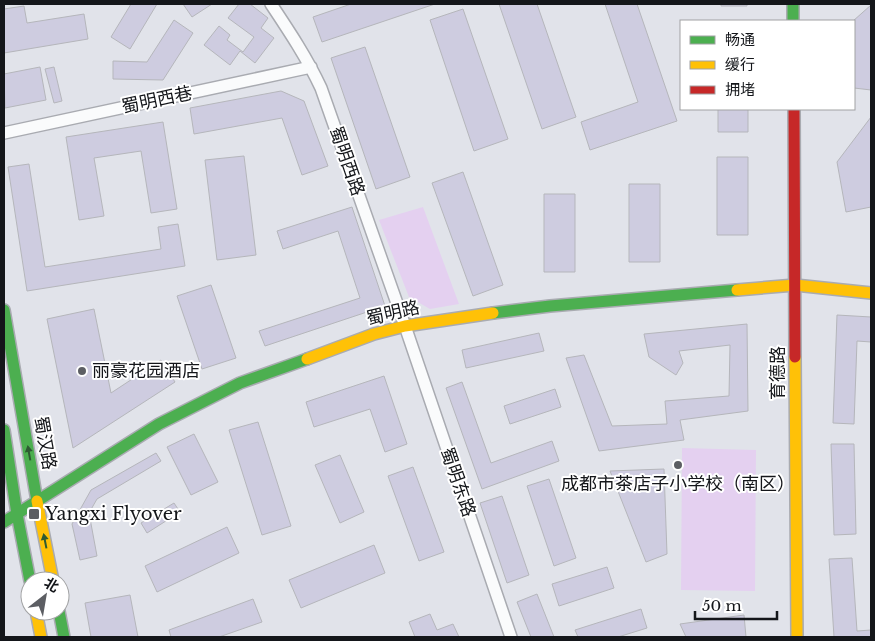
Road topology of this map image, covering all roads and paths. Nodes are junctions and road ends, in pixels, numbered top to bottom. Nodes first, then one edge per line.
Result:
1 (271, 4) edge
2 (793, 4) edge
3 (793, 20) edge
4 (311, 67) junction
5 (794, 110) edge
6 (4, 132) edge
7 (795, 285) junction
8 (871, 292) edge
9 (4, 310) edge
10 (406, 326) junction
11 (4, 430) edge
12 (38, 501) junction
13 (17, 514) junction
14 (4, 522) edge
15 (28, 571) edge
16 (51, 571) edge
17 (38, 621) edge
18 (61, 621) edge
19 (42, 637) edge
20 (64, 637) edge
21 (511, 637) edge
22 (796, 637) edge

1 - 4 street, 蜀明西路
2 - 3 main road
4 - 6 street, 蜀明西巷
4 - 10 street, 蜀明西路
5 - 7 main road, 育德路
7 - 8 main road, 蜀明路
7 - 10 main road, 蜀明路
7 - 22 main road, 育德路
12 -> 9 main road, 蜀汉路
10 - 12 main road, 蜀明路
10 - 21 street, 蜀明东路
11 - 13 main road
12 - 13 main road, 蜀明路
16 -> 12 main road, 蜀汉路
13 - 14 main road, 蜀明路
13 - 15 main road
17 - 19 main road
18 - 20 main road

